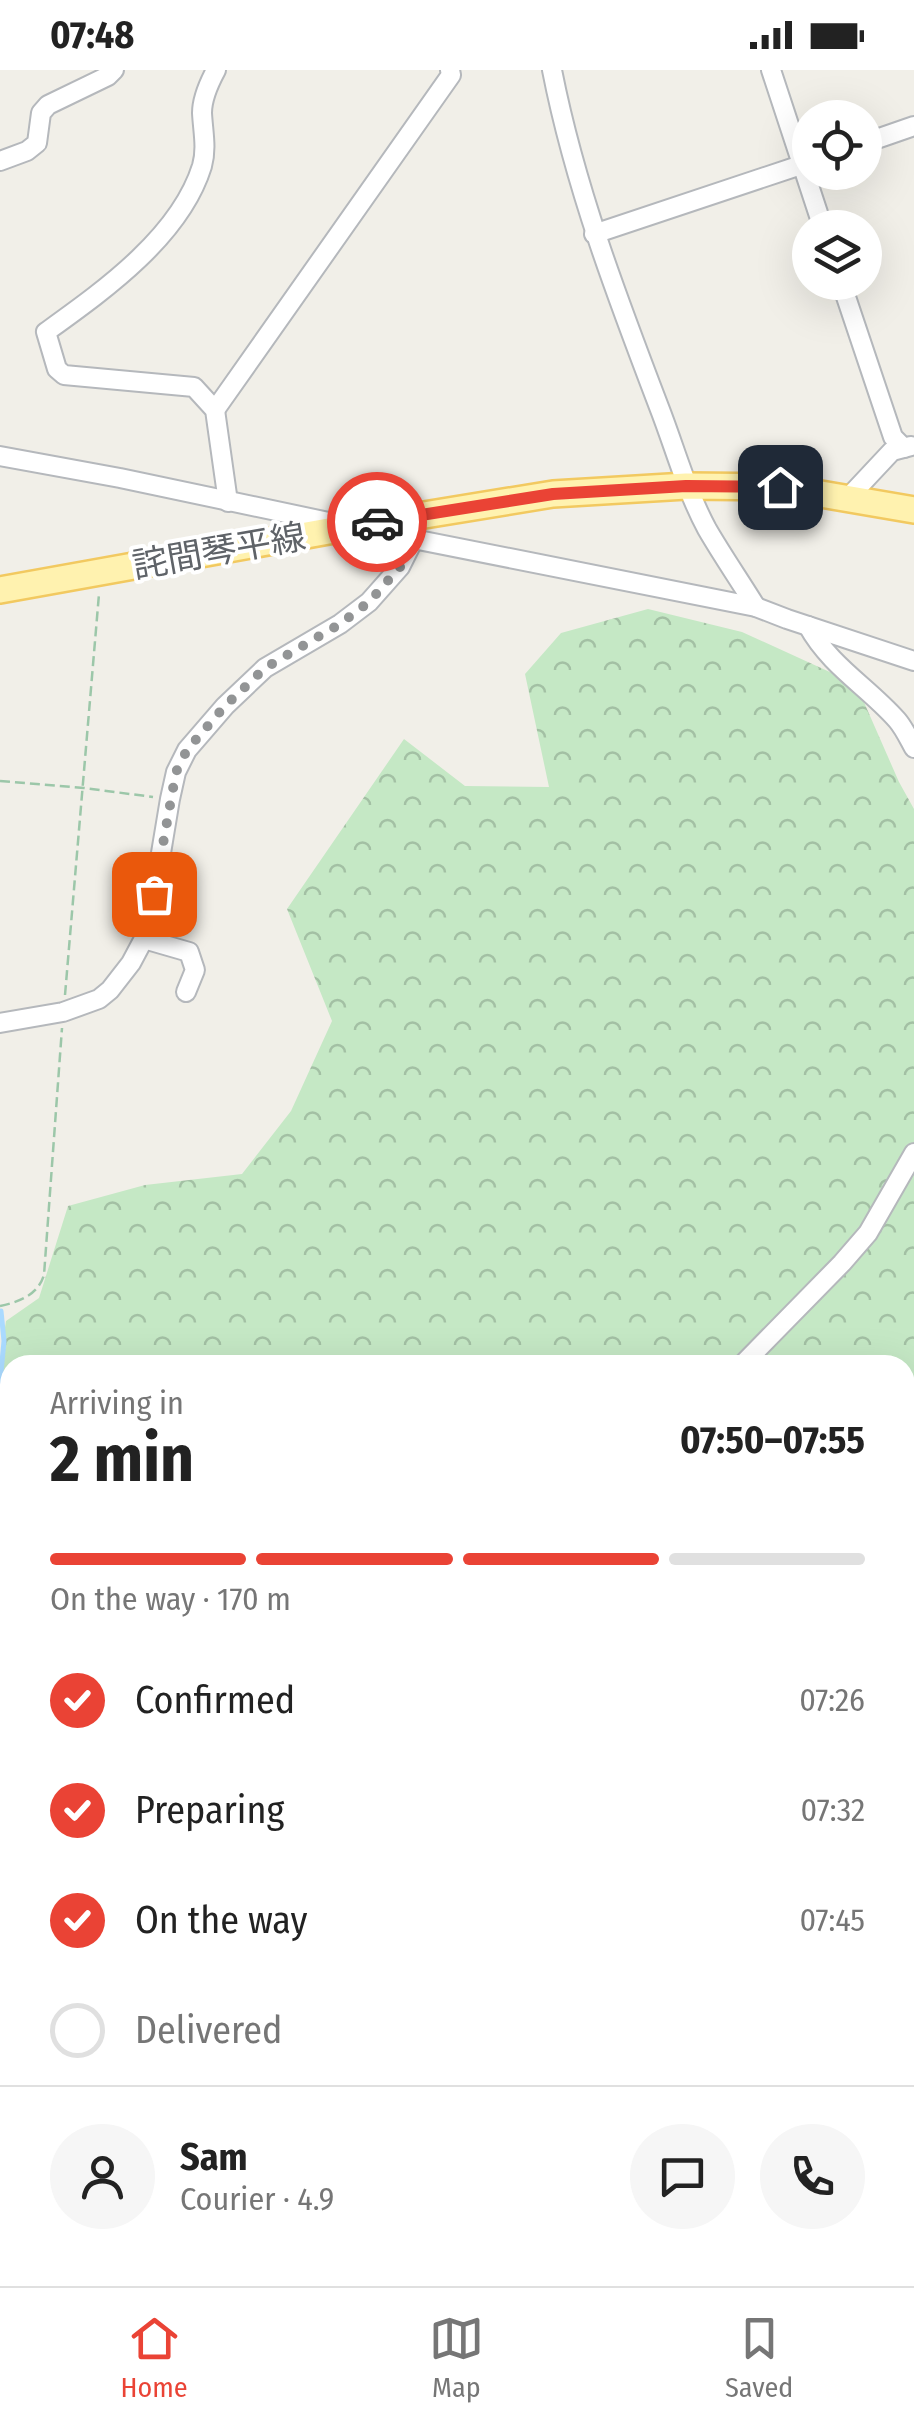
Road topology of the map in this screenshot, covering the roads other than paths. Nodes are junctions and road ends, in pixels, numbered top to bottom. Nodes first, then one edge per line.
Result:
1 (114, 70) edge
2 (216, 70) edge
3 (450, 70) edge
4 (552, 70) edge
5 (771, 70) edge
6 (792, 126) edge
7 (914, 126) edge
8 (882, 137) edge
9 (0, 161) edge
10 (792, 168) edge
11 (594, 234) junction
12 (847, 300) edge
13 (215, 410) junction
14 (909, 446) edge
15 (0, 456) edge
16 (686, 486) junction
17 (848, 498) junction
18 (228, 502) junction
19 (914, 510) edge
20 (351, 527) junction
21 (414, 539) junction
22 (0, 590) edge
23 (756, 607) junction
24 (808, 626) junction
25 (914, 661) edge
26 (914, 748) edge
27 (144, 938) junction
28 (186, 992) dead end
29 (0, 1023) edge
30 (914, 1153) edge
31 (752, 1355) edge

1 - 9 street
2 - 13 street
3 - 13 street
4 - 11 street
5 - 6 street
7 - 8 street
10 - 11 street
11 - 16 street
12 - 14 street
13 - 18 street
14 - 17 street
15 - 18 street
16 - 17 main road, 詫間琴平線
16 - 20 main road, 詫間琴平線
16 - 23 street
17 - 19 main road, 詫間琴平線
18 - 20 street
20 - 21 street
20 - 22 main road, 詫間琴平線
21 - 23 street
21 - 27 street
23 - 24 street
24 - 25 street
24 - 26 street
27 - 28 street
27 - 29 street
30 - 31 street

